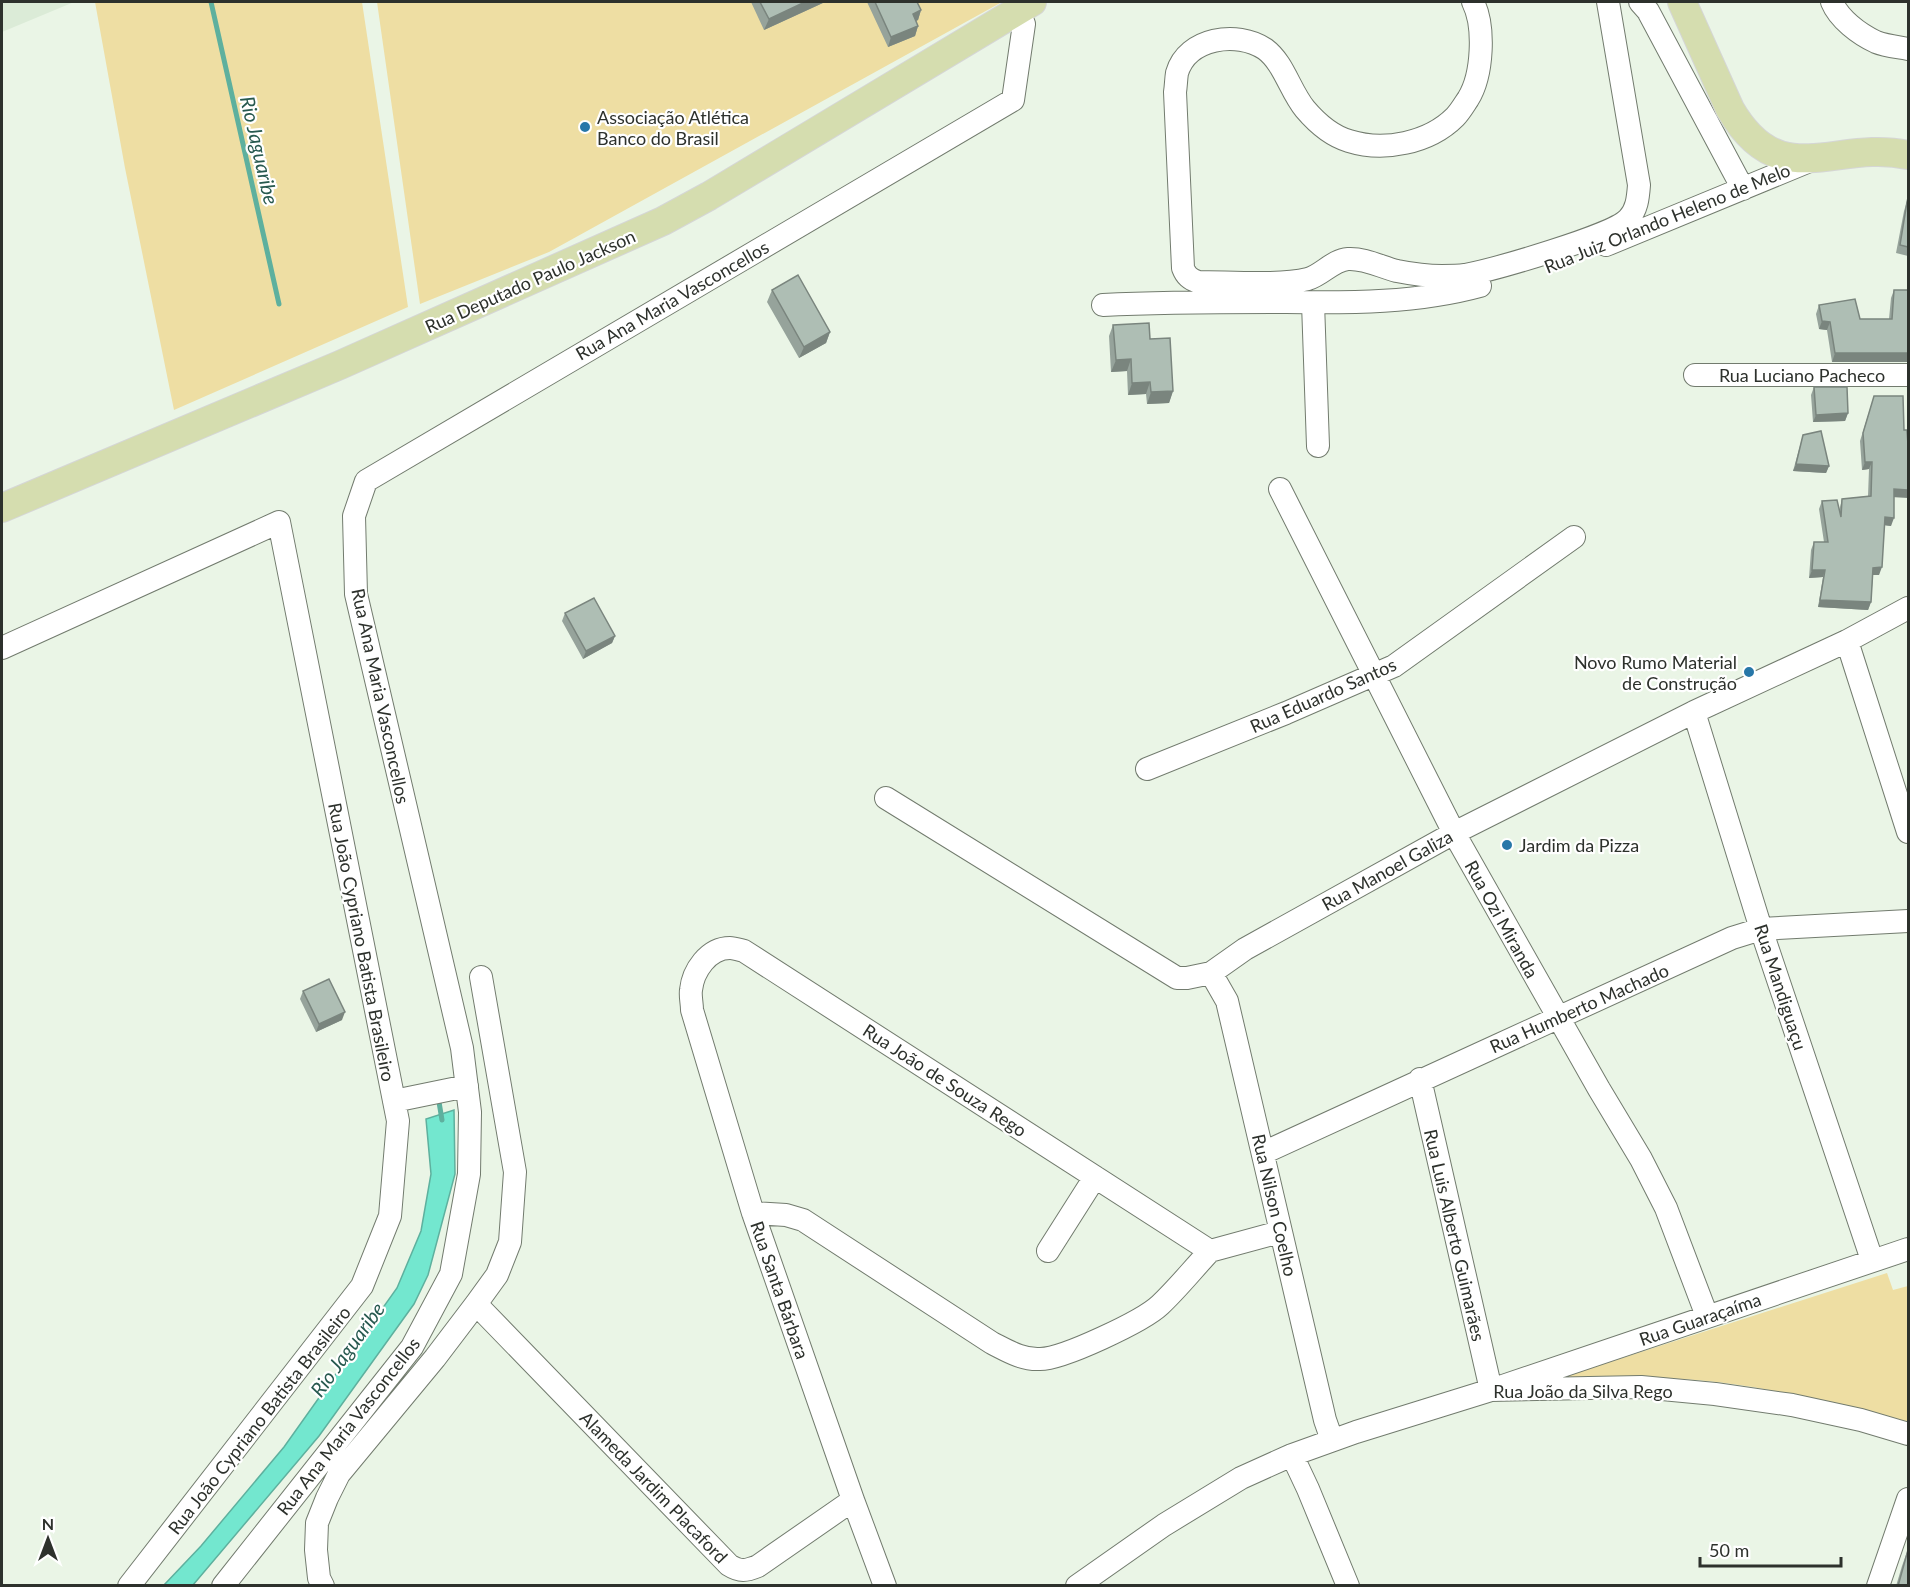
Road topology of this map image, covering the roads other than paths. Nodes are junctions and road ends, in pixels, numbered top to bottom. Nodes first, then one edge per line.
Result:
1 (1473, 2) edge
2 (1608, 2) edge
3 (1640, 2) edge
4 (1682, 2) edge
5 (1832, 2) edge
6 (1025, 12) edge
7 (1908, 49) edge
8 (1908, 154) edge
9 (1812, 160) junction
10 (1743, 189) junction
11 (1313, 303) junction
12 (1103, 305) dead end
13 (1695, 375) dead end
14 (1908, 375) edge
15 (1318, 446) dead end
16 (1280, 489) dead end
17 (2, 508) edge
18 (1574, 537) dead end
19 (1908, 606) edge
20 (1847, 641) junction
21 (2, 648) edge
22 (1373, 676) junction
23 (1694, 712) junction
24 (1147, 769) dead end
25 (886, 798) dead end
26 (1908, 832) edge
27 (1454, 833) junction
28 (1908, 921) edge
29 (1761, 929) junction
30 (1211, 974) junction
31 (481, 977) dead end
32 (691, 990) joint
33 (1558, 1019) junction
34 (1420, 1079) junction
35 (465, 1086) junction
36 (397, 1100) junction
37 (1263, 1153) junction
38 (1095, 1177) junction
39 (753, 1213) junction
40 (1280, 1232) junction
41 (1908, 1249) edge
42 (1048, 1251) dead end
43 (1210, 1251) junction
44 (1872, 1260) junction
45 (476, 1304) junction
46 (1707, 1316) junction
47 (412, 1347) junction
48 (432, 1362) junction
49 (1491, 1390) junction
50 (1908, 1434) edge
51 (1332, 1440) junction
52 (1292, 1455) junction
53 (330, 1468) junction
54 (1908, 1499) edge
55 (853, 1500) junction
56 (129, 1586) edge
57 (223, 1586) edge
58 (322, 1586) edge
59 (885, 1586) edge
60 (1077, 1586) edge
61 (1348, 1586) edge
62 (1878, 1586) edge

1 - 2 street
3 - 10 street
4 - 9 main road
5 - 7 street
6 - 17 main road, Rua Deputado Paulo Jackson
6 - 35 street, Rua Ana Maria Vasconcellos
8 - 9 main road, Rua Juiz Orlando Heleno de Melo
9 - 10 street, Rua Juiz Orlando Heleno de Melo
10 - 11 street, Rua Juiz Orlando Heleno de Melo
11 - 12 street, Rua Juiz Orlando Heleno de Melo
11 - 15 street
13 - 14 street, Rua Luciano Pacheco
16 - 22 street, Rua Ozi Miranda
18 - 22 street, Rua Eduardo Santos
19 - 20 street, Rua Manoel Galiza
20 - 23 street, Rua Manoel Galiza
20 - 26 street
21 - 36 street, Rua João Cypriano Batista Brasileiro
22 - 24 street, Rua Eduardo Santos
22 - 27 street, Rua Ozi Miranda
23 - 27 street, Rua Manoel Galiza
23 - 29 street, Rua Mandiguaçu
25 - 30 street, Rua Manoel Galiza
27 - 30 street, Rua Manoel Galiza
27 - 33 street, Rua Ozi Miranda
28 - 29 street, Rua Humberto Machado
29 - 33 street, Rua Humberto Machado
29 - 44 street, Rua Mandiguaçu
30 - 37 street, Rua Nilson Coelho
31 - 45 street
32 - 38 street, Rua João de Souza Rego
32 - 39 street, Rua Santa Bárbara
33 - 34 street, Rua Humberto Machado
33 - 46 street, Rua Ozi Miranda
34 - 37 street, Rua Humberto Machado
34 - 49 street, Rua Luis Alberto Guimarães
35 - 36 street
35 - 47 street, Rua Ana Maria Vasconcellos
36 - 56 street, Rua João Cypriano Batista Brasileiro
37 - 40 street, Rua Nilson Coelho
38 - 42 street
38 - 43 street, Rua João de Souza Rego
39 - 43 street
39 - 55 street, Rua Santa Bárbara
40 - 43 street
40 - 51 street, Rua Nilson Coelho
41 - 44 street, Rua Guaraçaíma
44 - 46 street, Rua Guaraçaíma
45 - 48 street
45 - 55 street, Alameda Jardim Placaford
46 - 49 street, Rua Guaraçaíma
47 - 48 street
47 - 53 street, Rua Ana Maria Vasconcellos
48 - 53 street
49 - 50 street, Rua João da Silva Rego
49 - 51 street, Rua João da Silva Rego
51 - 52 street, Rua João da Silva Rego
52 - 60 street, Rua João da Silva Rego
52 - 61 street
53 - 57 street, Rua Ana Maria Vasconcellos
53 - 58 street
54 - 62 street
55 - 59 street, Rua Santa Bárbara

